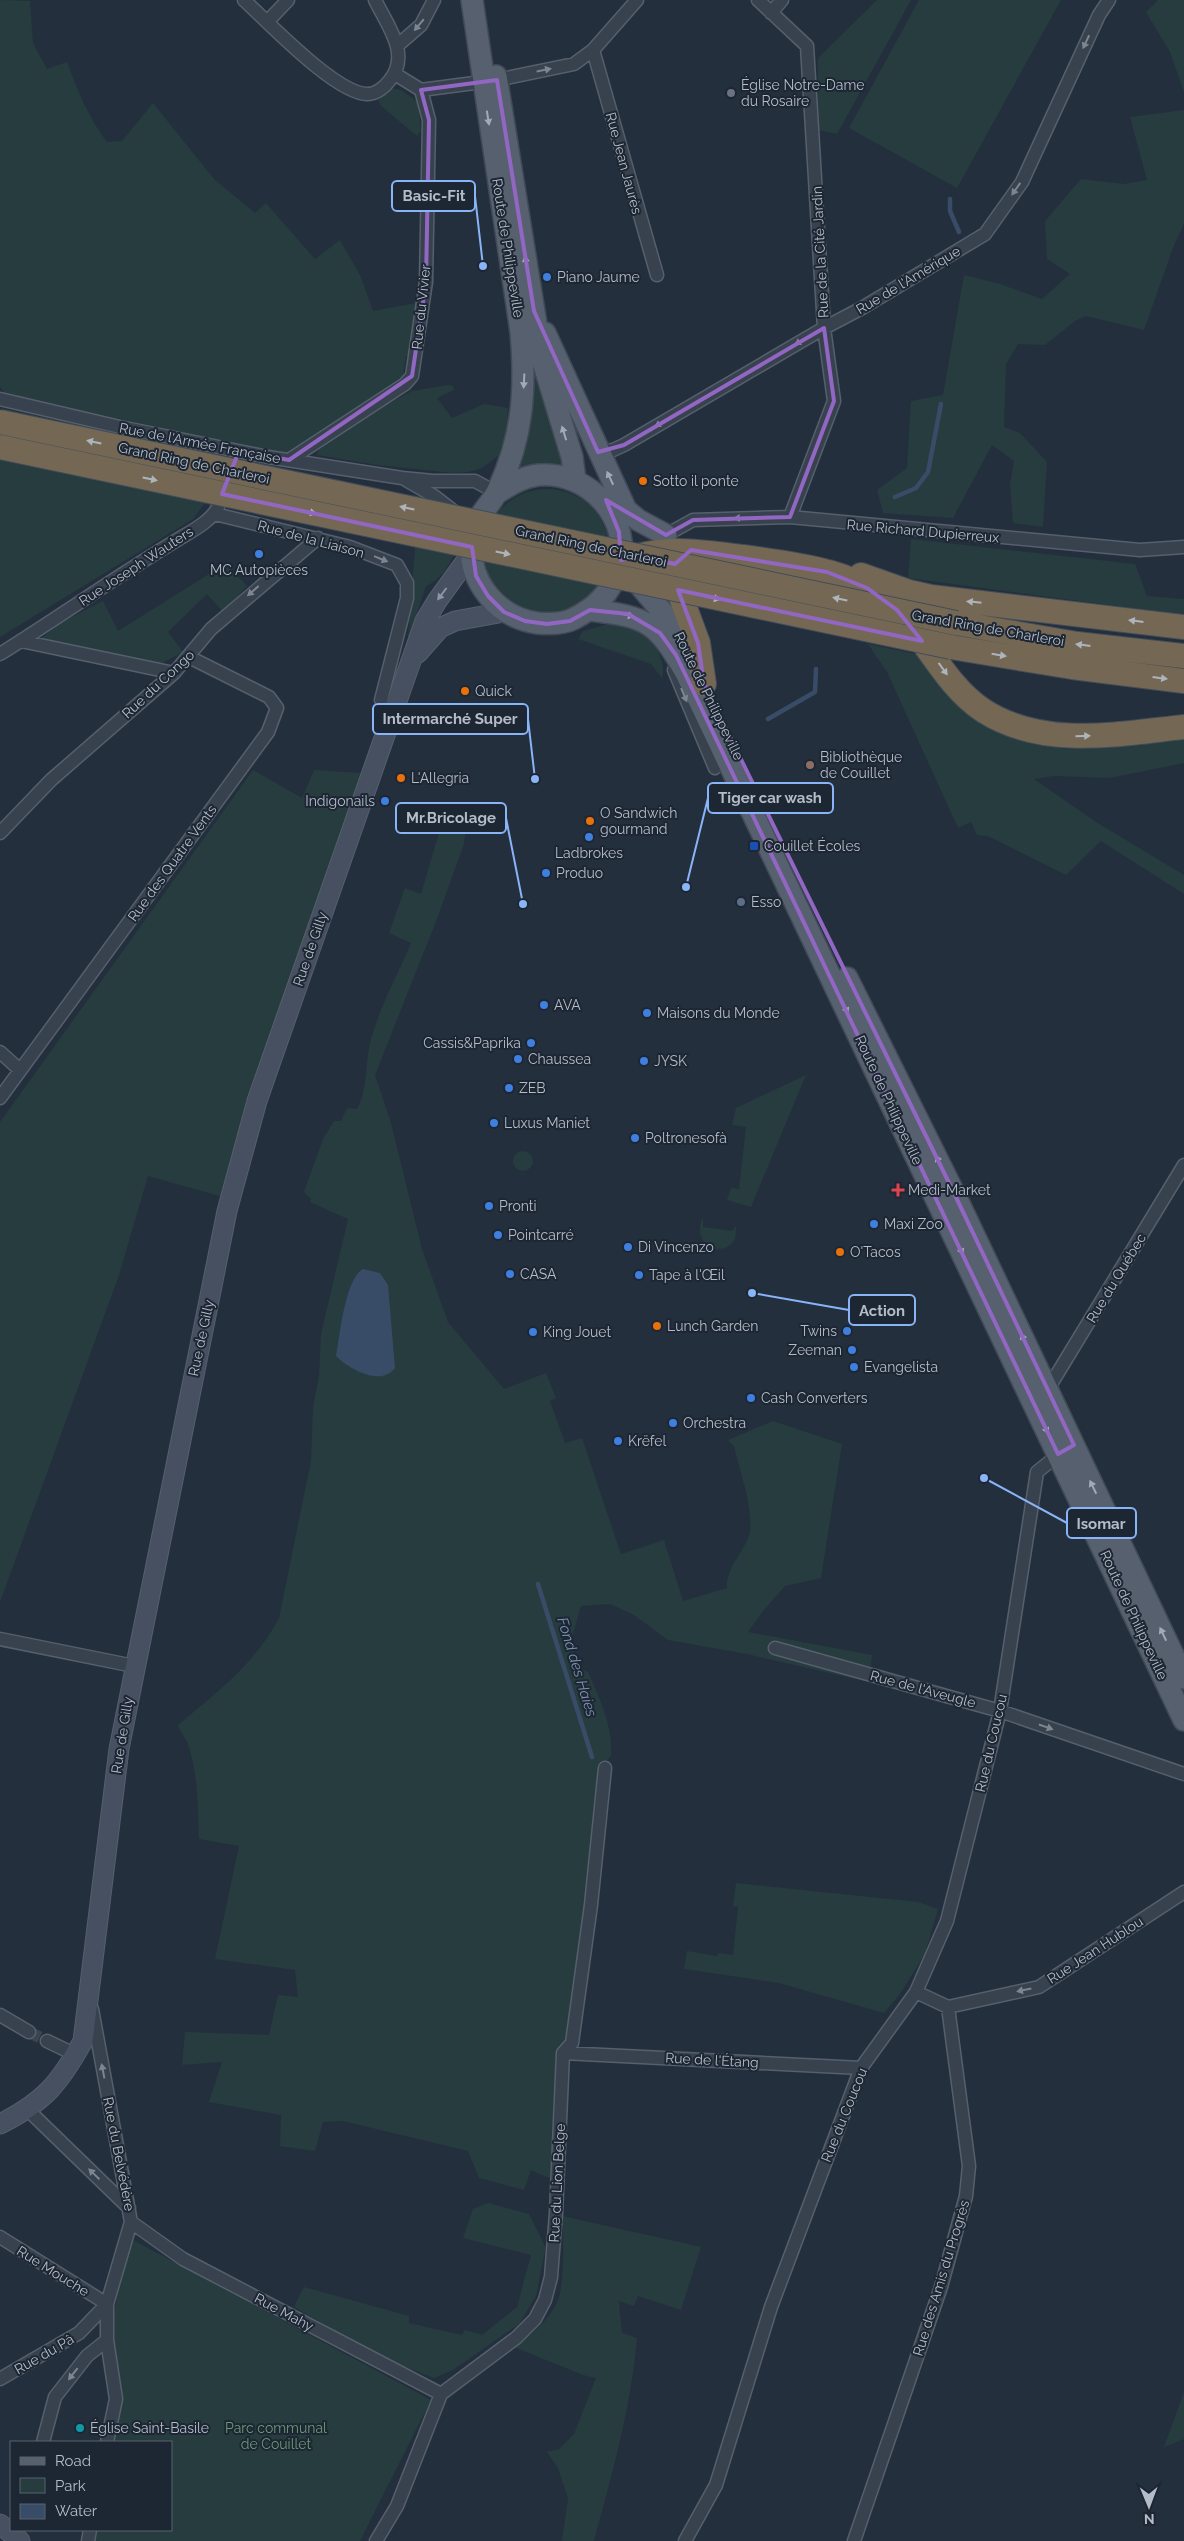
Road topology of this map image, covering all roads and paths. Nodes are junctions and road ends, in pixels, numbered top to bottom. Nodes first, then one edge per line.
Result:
1 (244, 0) edge
2 (288, 0) edge
3 (375, 0) edge
4 (434, 0) edge
5 (472, 0) edge
6 (482, 0) edge
7 (637, 0) edge
8 (758, 0) edge
9 (782, 0) edge
10 (1109, 0) edge
11 (771, 13) junction
12 (267, 22) junction
13 (398, 45) junction
14 (593, 50) junction
15 (396, 74) junction
16 (490, 81) junction
17 (421, 90) junction
18 (657, 275) dead end
19 (534, 311) junction
20 (824, 328) junction
21 (0, 399) edge
22 (0, 422) edge
23 (0, 447) edge
24 (239, 451) junction
25 (598, 452) junction
26 (289, 460) junction
27 (402, 478) junction
28 (575, 480) junction
29 (497, 493) junction
30 (215, 514) junction
31 (790, 517) junction
32 (618, 518) junction
33 (476, 524) junction
34 (666, 535) junction
35 (318, 538) junction
36 (1184, 547) edge
37 (691, 550) junction
38 (471, 554) junction
39 (620, 562) junction
40 (590, 610) junction
41 (504, 612) junction
42 (1184, 628) edge
43 (660, 633) junction
44 (21, 641) junction
45 (0, 654) edge
46 (1184, 656) edge
47 (189, 657) junction
48 (414, 657) junction
49 (174, 673) junction
50 (1184, 681) edge
51 (704, 684) junction
52 (392, 715) junction
53 (1184, 727) edge
54 (715, 768) dead end
55 (0, 833) edge
56 (0, 1052) edge
57 (20, 1070) junction
58 (0, 1098) edge
59 (1184, 1165) edge
60 (1041, 1398) junction
61 (1066, 1450) junction
62 (0, 1639) edge
63 (774, 1648) dead end
64 (134, 1666) junction
65 (1184, 1678) edge
66 (1000, 1711) junction
67 (1184, 1720) edge
68 (605, 1768) dead end
69 (1184, 1774) edge
70 (1184, 1892) edge
71 (916, 1992) junction
72 (89, 1996) junction
73 (948, 2007) junction
74 (0, 2015) edge
75 (28, 2032) tunnel mouth
76 (47, 2041) tunnel mouth
77 (564, 2053) junction
78 (76, 2054) junction
79 (861, 2068) junction
80 (28, 2110) junction
81 (0, 2124) edge
82 (129, 2208) junction
83 (131, 2222) junction
84 (0, 2237) edge
85 (107, 2304) junction
86 (107, 2340) junction
87 (0, 2379) edge
88 (442, 2394) junction
89 (43, 2441) edge
90 (108, 2441) edge
91 (376, 2541) edge
92 (686, 2541) edge
93 (854, 2541) edge

1 - 12 street
2 - 12 street
3 - 13 street
4 -> 13 street
5 - 16 main road, Route de Philippeville
6 - 16 main road, Route de Philippeville
7 - 14 street
8 - 11 street, Rue de la Cité Jardin
9 - 11 street
10 -> 20 street, Rue de l'Amérique
11 - 20 street, Rue de la Cité Jardin
12 - 15 street
13 - 15 street
16 -> 14 street
14 - 18 street, Rue Jean Jaurès
15 - 17 street
16 - 17 street
19 -> 16 main road, Route de Philippeville
16 -> 29 main road, Route de Philippeville
17 - 26 street, Rue du Vivier
19 - 25 main road
28 -> 19 main road, Route de Philippeville
20 -> 25 street, Rue de l'Amérique
20 - 31 street, Rue de la Cité Jardin
21 - 24 street, Rue de l'Armée Française
46 -> 22 highway, Grand Ring de Charleroi, bridge
23 -> 50 highway, Grand Ring de Charleroi, bridge
24 - 26 street, Rue de l'Armée Française
24 - 30 street
32 -> 25 main road
26 - 27 street, Rue de l'Armée Française
27 - 29 street, Rue de l'Armée Française
27 - 33 street, Rue de l'Armée Française
28 - 29 main road, Route de Philippeville
28 - 32 main road, Route de Philippeville
29 - 33 main road, Route de Philippeville
30 - 35 street, Rue de la Liaison
30 - 44 street, Rue Joseph Wauters
31 -> 34 street, Rue Richard Dupierreux
31 - 36 street, Rue Richard Dupierreux
32 - 34 main road
32 - 34 main road
32 - 39 main road, Route de Philippeville
33 - 38 main road, Route de Philippeville
42 -> 34 highway
35 -> 47 street, Rue du Congo
35 -> 52 street, Rue de la Liaison
37 - 39 highway
37 - 51 highway
37 -> 53 highway
38 - 41 main road, Route de Philippeville
38 -> 48 main road, Rue de Gilly
39 - 40 main road, Route de Philippeville
39 - 51 main road, Route de Philippeville
40 - 41 main road, Route de Philippeville
40 -> 43 main road, Route de Philippeville
41 - 48 main road
43 -> 54 street
43 -> 60 main road, Route de Philippeville
44 - 45 street, Rue Joseph Wauters
44 - 49 street
47 - 49 street, Rue du Congo
47 - 57 street, Rue des Quatre Vents
48 - 52 main road, Rue de Gilly
49 - 55 street, Rue du Congo
60 -> 51 main road, Route de Philippeville
52 - 64 main road, Rue de Gilly
56 - 57 street
57 - 58 street, Rue des Quatre Vents
59 - 60 street, Rue du Québec
60 - 61 main road, Route de Philippeville
65 -> 61 main road, Route de Philippeville
61 - 66 street, Rue du Coucou
61 - 67 main road, Route de Philippeville
62 - 64 street
63 - 66 street, Rue de l'Aveugle
64 - 72 main road, Rue de Gilly
66 -> 69 street, Rue de l'Aveugle
66 - 71 street, Rue du Coucou
68 - 77 street, Rue du Lion Belge
70 -> 73 street, Rue Jean Hublou
71 - 73 street
71 - 79 street, Rue du Coucou
72 - 78 main road, Rue de Gilly
82 -> 72 street, Rue du Belvédère
73 - 93 street, Rue des Amis du Progrès
74 - 75 street
76 - 78 street
77 - 79 street, Rue de l'Étang
77 - 88 street, Rue du Lion Belge
78 - 80 main road, Rue de Gilly
79 - 92 street, Rue du Coucou
80 - 81 main road, Rue de Gilly
82 -> 80 street
82 - 83 street, Rue du Belvédère
83 - 85 street, Rue du Belvédère
83 - 88 street, Rue Mahy
84 - 85 street, Rue Mouche
85 - 86 street, Rue du Belvédère
85 - 87 street, Rue du Pâ
86 -> 89 street
86 - 90 street, Rue du Belvédère
88 - 91 street

